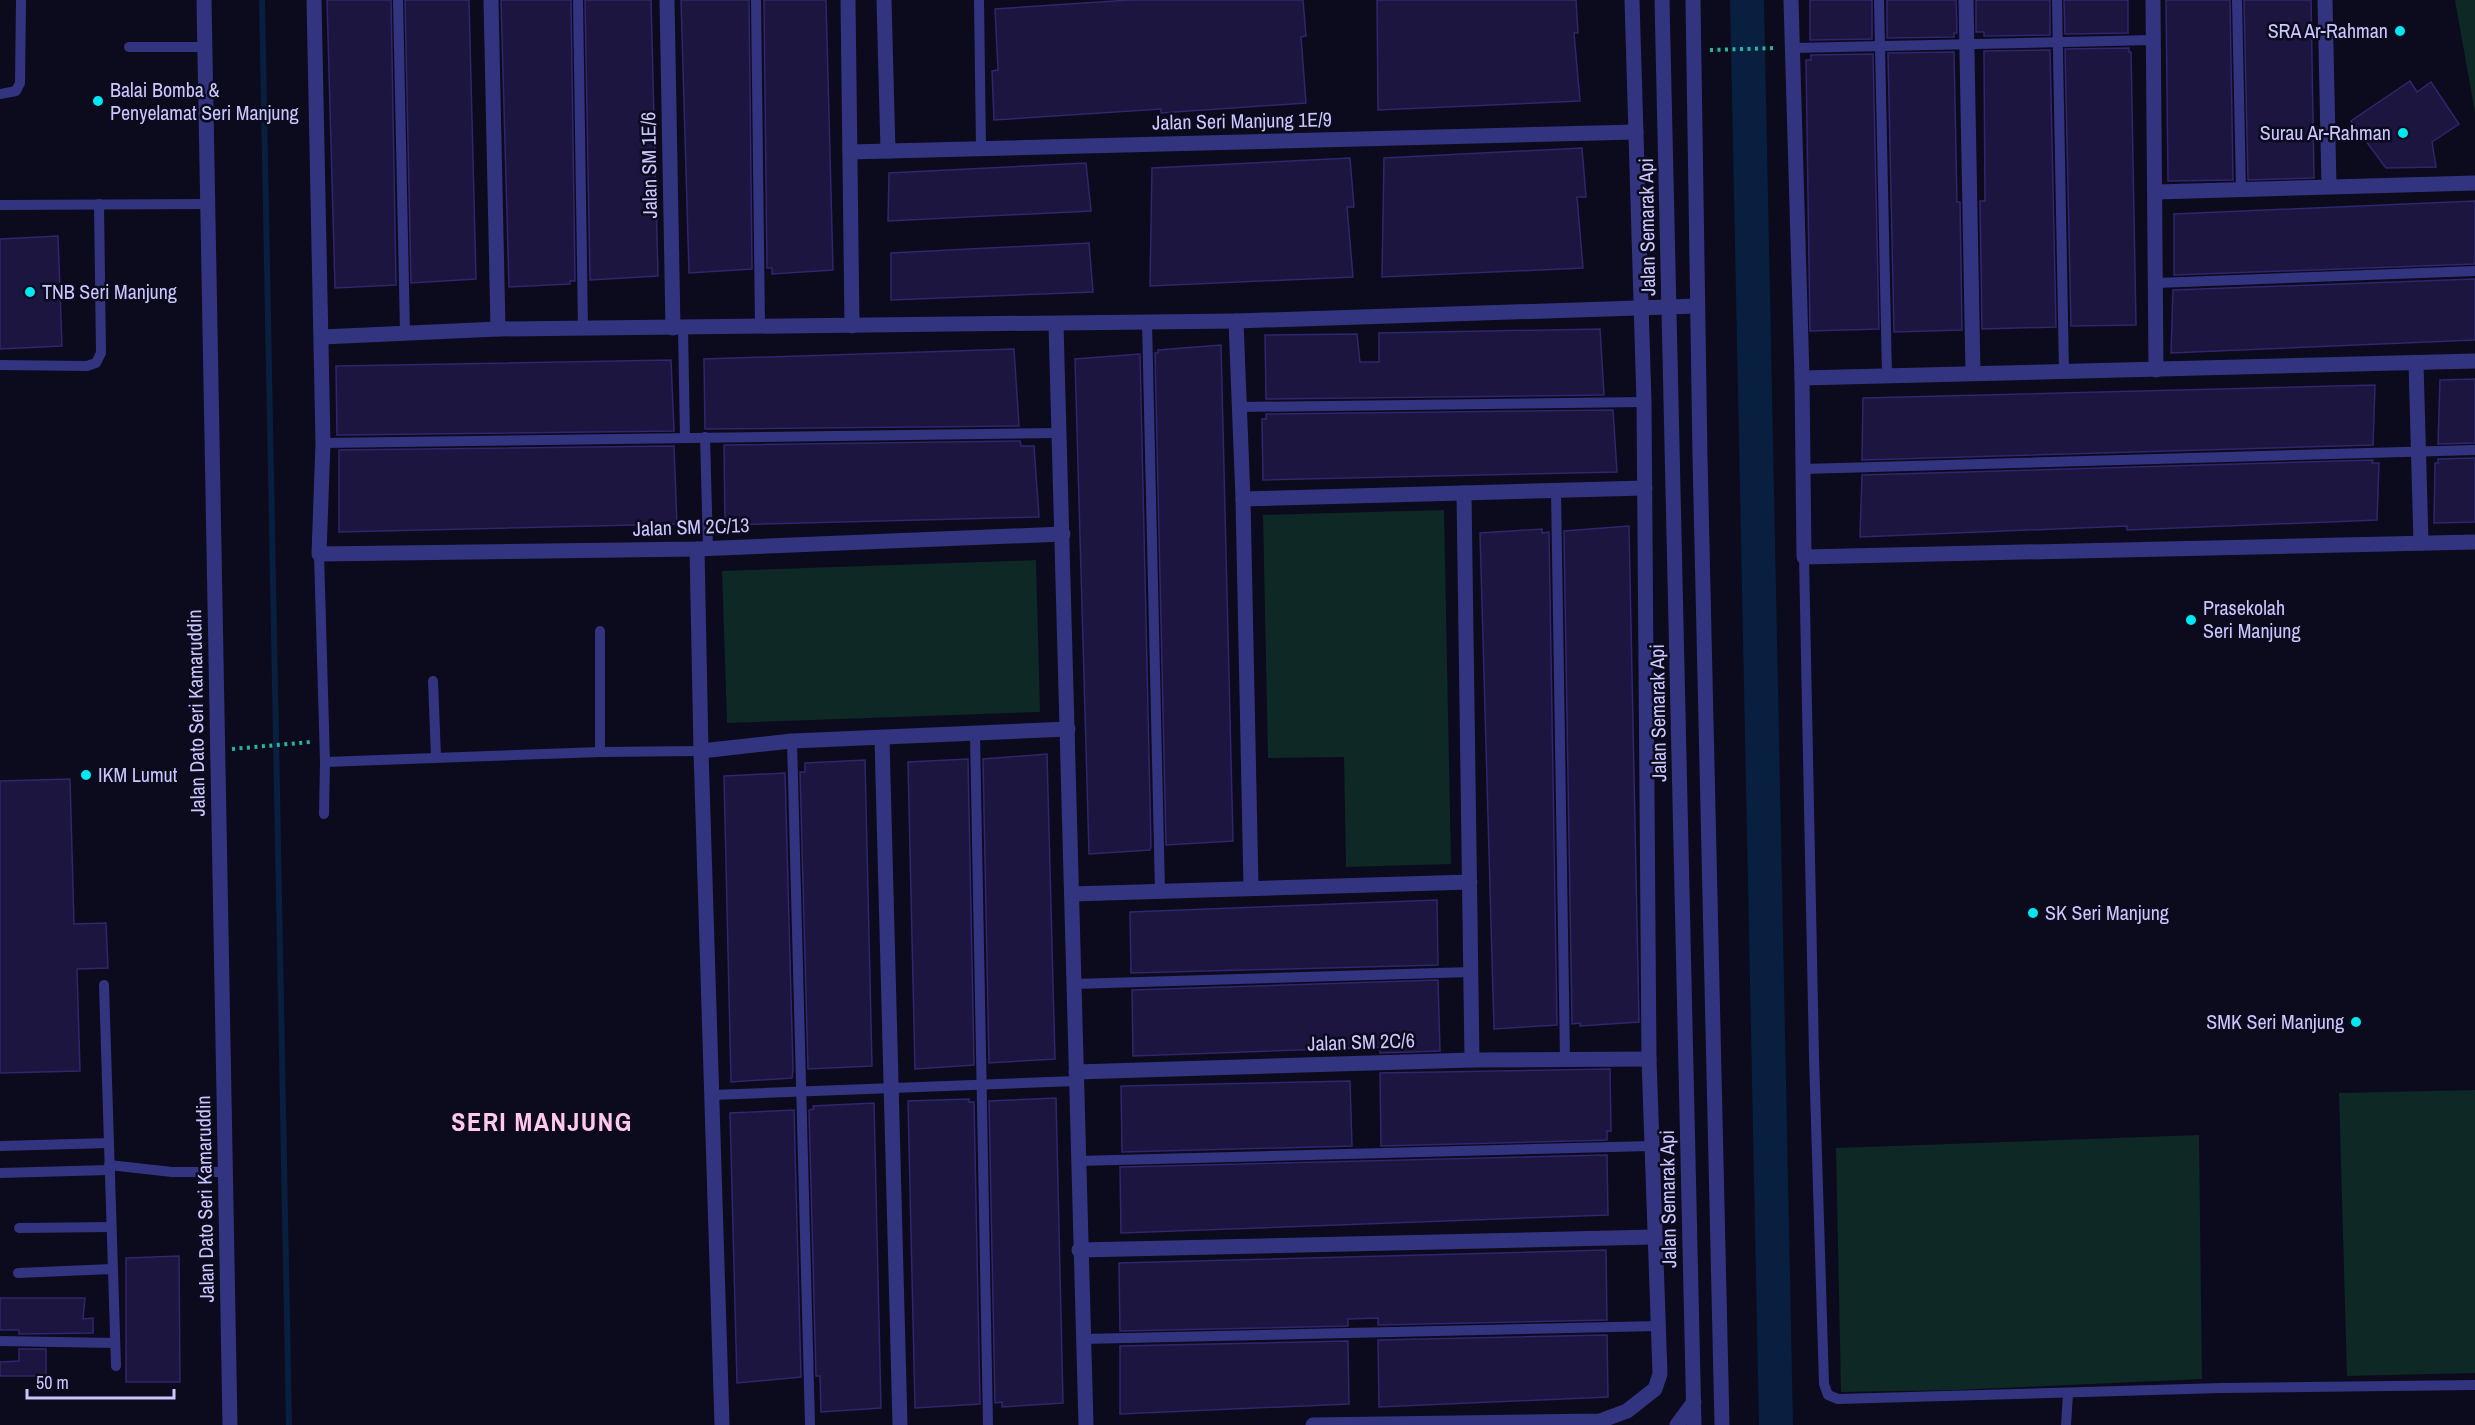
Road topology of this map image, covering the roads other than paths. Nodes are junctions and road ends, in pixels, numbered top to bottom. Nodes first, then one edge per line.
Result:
1 (21, 0) edge
2 (204, 0) edge
3 (314, 0) edge
4 (398, 0) edge
5 (491, 0) edge
6 (578, 0) edge
7 (667, 0) edge
8 (756, 0) edge
9 (848, 0) edge
10 (884, 0) edge
11 (979, 0) edge
12 (1632, 0) edge
13 (1662, 0) edge
14 (1693, 0) edge
15 (1791, 0) edge
16 (1879, 0) edge
17 (1966, 0) edge
18 (2057, 0) edge
19 (2153, 0) edge
20 (2237, 0) edge
21 (2325, 0) edge
22 (2153, 40) junction
23 (2058, 42) junction
24 (1967, 45) junction
25 (1880, 46) junction
26 (129, 47) dead end
27 (205, 47) junction
28 (1793, 48) junction
29 (0, 94) edge
30 (1636, 132) junction
31 (981, 148) junction
32 (888, 151) junction
33 (850, 152) junction
34 (2475, 183) edge
35 (2329, 186) junction
36 (2241, 189) junction
37 (2156, 192) junction
38 (99, 204) junction
39 (209, 204) junction
40 (0, 205) edge
41 (2475, 271) edge
42 (2156, 284) junction
43 (1670, 306) junction
44 (1697, 306) junction
45 (1641, 307) junction
46 (1236, 321) junction
47 (1147, 322) junction
48 (1056, 324) junction
49 (852, 326) junction
50 (760, 327) junction
51 (678, 328) junction
52 (498, 329) junction
53 (583, 329) junction
54 (405, 333) junction
55 (322, 337) junction
56 (2475, 361) edge
57 (2416, 363) junction
58 (0, 365) edge
59 (2156, 370) junction
60 (2064, 372) junction
61 (1973, 373) junction
62 (1887, 376) junction
63 (1802, 378) junction
64 (1644, 402) junction
65 (1240, 407) junction
66 (1060, 433) junction
67 (705, 437) junction
68 (685, 438) junction
69 (323, 443) junction
70 (2475, 450) edge
71 (2419, 451) junction
72 (1803, 469) junction
73 (1645, 488) junction
74 (1556, 490) junction
75 (1464, 493) junction
76 (1243, 499) junction
77 (1063, 534) junction
78 (2475, 542) edge
79 (2421, 543) junction
80 (702, 549) junction
81 (319, 554) junction
82 (1804, 557) junction
83 (600, 631) dead end
84 (433, 681) dead end
85 (1068, 729) junction
86 (975, 734) junction
87 (882, 739) junction
88 (792, 741) junction
89 (701, 751) junction
90 (600, 752) junction
91 (436, 757) junction
92 (325, 762) junction
93 (324, 814) dead end
94 (1470, 882) junction
95 (1251, 887) junction
96 (1160, 891) junction
97 (1072, 894) junction
98 (1471, 972) junction
99 (1074, 984) junction
100 (104, 986) dead end
101 (1565, 1059) junction
102 (1648, 1059) junction
103 (1472, 1060) junction
104 (1076, 1077) junction
105 (983, 1085) junction
106 (891, 1088) junction
107 (801, 1092) junction
108 (713, 1095) junction
109 (109, 1143) junction
110 (0, 1146) edge
111 (1652, 1146) junction
112 (1077, 1161) junction
113 (110, 1167) junction
114 (225, 1172) junction
115 (0, 1173) edge
116 (111, 1227) junction
117 (19, 1228) dead end
118 (1654, 1237) junction
119 (1079, 1250) junction
120 (112, 1269) junction
121 (18, 1273) dead end
122 (1659, 1326) junction
123 (1082, 1339) junction
124 (0, 1341) edge
125 (115, 1343) junction
126 (116, 1366) dead end
127 (2475, 1385) edge
128 (2068, 1394) junction
129 (1721, 1395) junction
130 (1694, 1402) junction
131 (230, 1425) edge
132 (722, 1425) edge
133 (810, 1425) edge
134 (900, 1425) edge
135 (988, 1425) edge
136 (1086, 1425) edge
137 (1313, 1425) edge
138 (1677, 1425) edge
139 (1695, 1425) edge
140 (1722, 1425) edge
141 (1734, 1425) edge
142 (2066, 1425) edge

1 - 29 lane
2 - 27 street, Jalan Dato Seri Kamaruddin
3 - 55 street
4 - 54 lane
5 - 52 street
6 - 53 lane
7 - 51 street, Jalan SM 1E/6
8 - 50 lane
9 - 33 street
10 - 32 street
11 - 31 lane
12 - 30 street
13 - 43 street, Jalan Semarak Api
14 - 44 street
15 - 28 street
16 - 25 lane
17 - 24 street
18 - 23 lane
19 - 22 street
20 - 36 lane
21 - 35 street
22 - 23 lane
22 - 37 street
23 - 24 lane
23 - 60 lane
24 - 25 lane
24 - 61 street
25 - 28 lane
25 - 62 lane
26 - 27 lane
27 - 39 street, Jalan Dato Seri Kamaruddin
28 - 63 street
30 - 31 street, Jalan Seri Manjung 1E/9
30 - 45 street
31 - 32 street, Jalan Seri Manjung 1E/9
32 - 33 street, Jalan Seri Manjung 1E/9
33 - 49 street
34 - 35 street
35 - 36 street
36 - 37 street
37 - 42 street
38 - 39 lane
38 - 40 lane
38 - 58 lane
39 - 114 street, Jalan Dato Seri Kamaruddin
41 - 42 lane
42 - 59 street
43 - 44 street
43 - 45 street
43 - 130 street, Jalan Semarak Api
44 - 129 street
45 - 46 street
45 - 64 street
46 - 47 street
46 - 65 street
47 - 48 street
47 - 96 lane
48 - 49 street
48 - 66 street
49 - 50 street
50 - 51 street
51 - 53 street
51 - 68 lane
52 - 53 street
52 - 54 street
54 - 55 street
55 - 69 street
56 - 57 street
57 - 59 street
57 - 71 street
59 - 60 street
60 - 61 street
61 - 62 street
62 - 63 street
63 - 72 street
64 - 65 lane
64 - 73 street
65 - 76 street
66 - 67 lane
66 - 77 street
67 - 68 lane
67 - 80 lane
68 - 69 lane
69 - 81 street
70 - 71 lane
71 - 72 lane
71 - 79 street
72 - 82 street
73 - 74 street
73 - 102 street
74 - 75 street
74 - 101 lane
75 - 76 street
75 - 94 street
76 - 95 street
77 - 80 street, Jalan SM 2C/13
77 - 85 street
78 - 79 street
79 - 82 street
80 - 81 street, Jalan SM 2C/13
80 - 89 street
81 - 92 lane
82 - 128 lane
83 - 90 lane
84 - 91 lane
85 - 86 street
85 - 97 street
86 - 87 street
86 - 105 lane
87 - 88 street
87 - 106 street
88 - 89 street
88 - 107 lane
89 - 90 lane
89 - 108 street
90 - 91 lane
91 - 92 lane
92 - 93 lane
94 - 95 street
94 - 98 street
95 - 96 street
96 - 97 street
97 - 99 street
98 - 99 lane
98 - 103 street
99 - 104 street
100 - 109 lane
101 - 102 street, Jalan SM 2C/6
101 - 103 street, Jalan SM 2C/6
102 - 111 street
103 - 104 street, Jalan SM 2C/6
104 - 105 lane
104 - 112 street
105 - 106 lane
105 - 135 lane
106 - 107 lane
106 - 134 street
107 - 108 lane
107 - 133 lane
108 - 132 street
109 - 110 lane
109 - 113 lane
111 - 112 lane
111 - 118 street
112 - 119 street
113 - 114 lane
113 - 115 lane
113 - 116 lane
114 - 131 street, Jalan Dato Seri Kamaruddin
116 - 117 lane
116 - 120 lane
118 - 119 street
118 - 122 street
119 - 123 street
120 - 121 lane
120 - 125 lane
122 - 123 lane
122 - 137 street
123 - 136 street
124 - 125 lane
125 - 126 lane
127 - 128 lane
128 - 142 lane
129 - 140 street
129 - 141 street
130 - 138 street
130 - 139 street, Jalan Semarak Api

